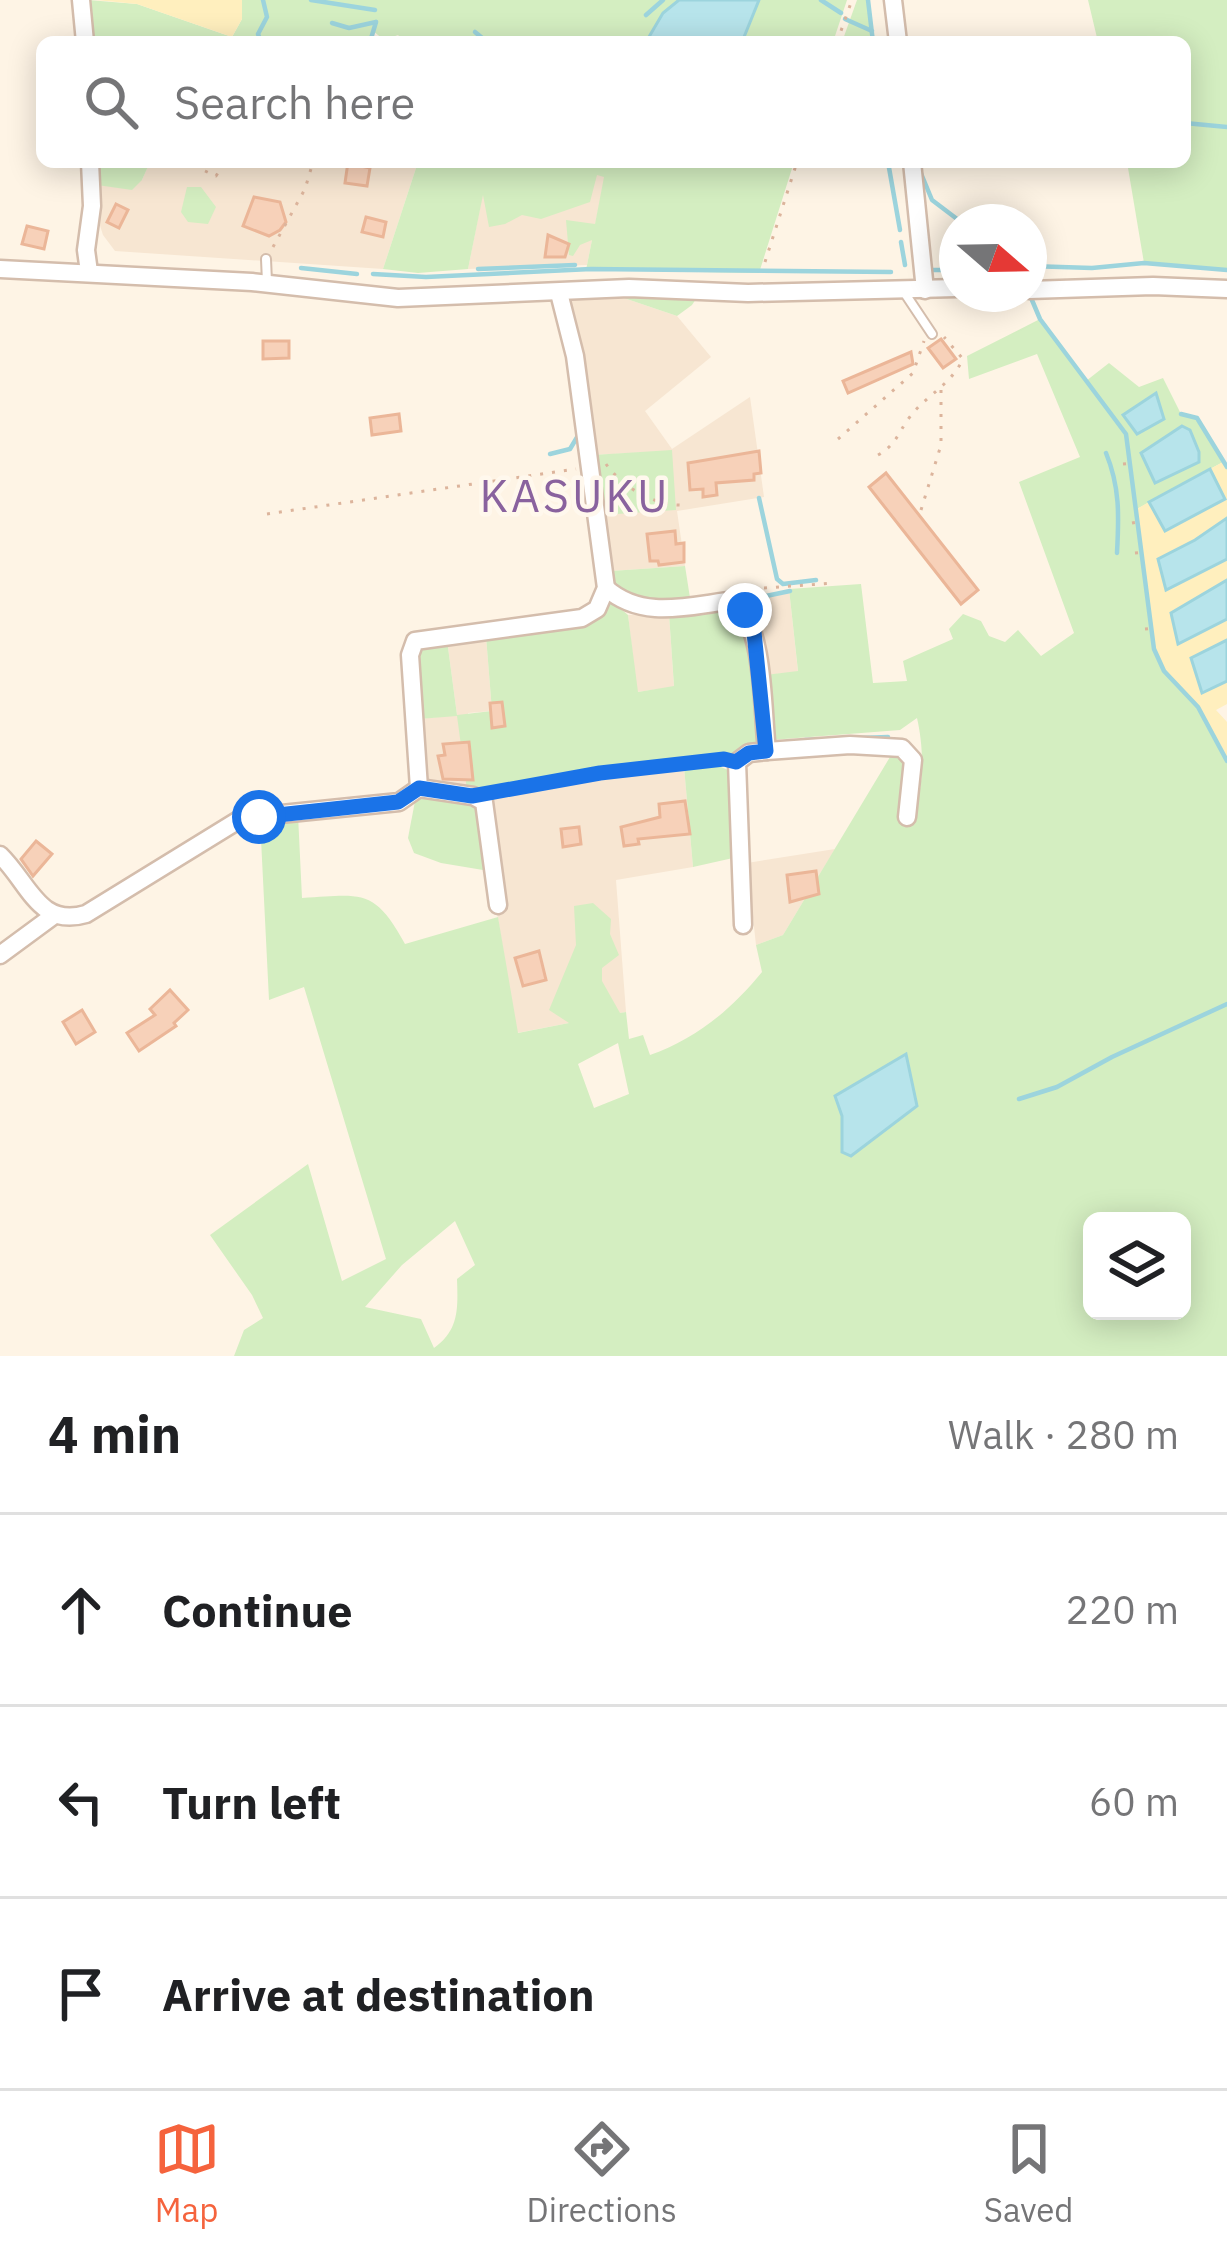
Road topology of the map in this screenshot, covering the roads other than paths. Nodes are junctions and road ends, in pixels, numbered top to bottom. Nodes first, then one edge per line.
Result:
1 (81, 0) edge
2 (893, 0) edge
3 (84, 36) edge
4 (897, 36) edge
5 (90, 168) edge
6 (913, 168) edge
7 (266, 260) road end
8 (0, 269) edge
9 (89, 272) junction
10 (267, 284) junction
11 (939, 289) edge
12 (1047, 289) edge
13 (925, 290) junction
14 (1227, 290) edge
15 (903, 291) junction
16 (559, 293) junction
17 (930, 330) road end
18 (606, 588) junction
19 (766, 751) junction
20 (419, 788) junction
21 (907, 817) dead end
22 (0, 855) edge
23 (498, 905) dead end
24 (53, 916) junction
25 (743, 926) dead end
26 (0, 955) edge

1 - 3 street
2 - 4 street
5 - 9 street
6 - 13 street
7 - 10 lane
8 - 9 street
9 - 10 street
10 - 16 street
11 - 13 street
12 - 14 street
13 - 15 street
15 - 16 street
15 - 17 lane
16 - 18 street
18 - 19 street
18 - 20 street
19 - 21 street
19 - 25 street
20 - 23 street
20 - 24 street
22 - 24 street
24 - 26 street

